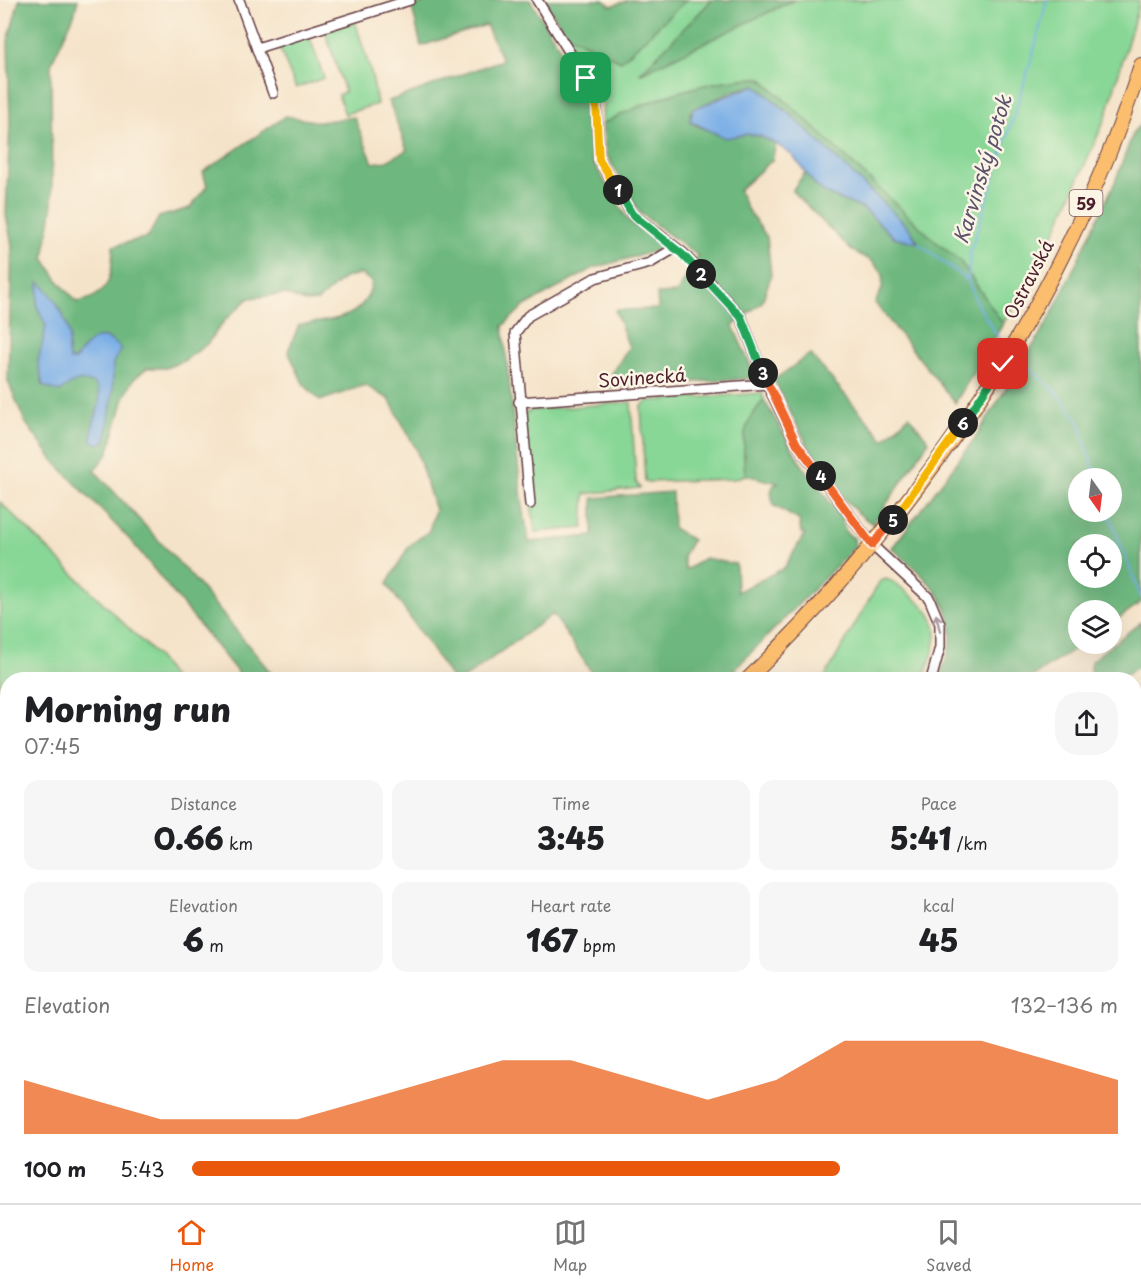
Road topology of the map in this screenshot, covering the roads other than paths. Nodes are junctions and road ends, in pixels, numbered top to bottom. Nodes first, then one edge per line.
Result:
1 (240, 0) edge
2 (410, 0) edge
3 (537, 0) edge
4 (257, 48) junction
5 (1141, 65) edge
6 (273, 93) dead end
7 (675, 248) junction
8 (767, 384) junction
9 (519, 402) junction
10 (530, 504) dead end
11 (872, 545) junction
12 (755, 672) edge
13 (933, 672) edge

1 - 4 street
2 - 4 street
3 - 7 street
4 - 6 street
5 - 11 main road, Ostravská / 59
7 - 8 street
7 - 9 street
8 - 9 street, Sovinecká
8 - 11 street
9 - 10 street
11 - 12 main road, Ostravská / 59
13 -> 11 street

